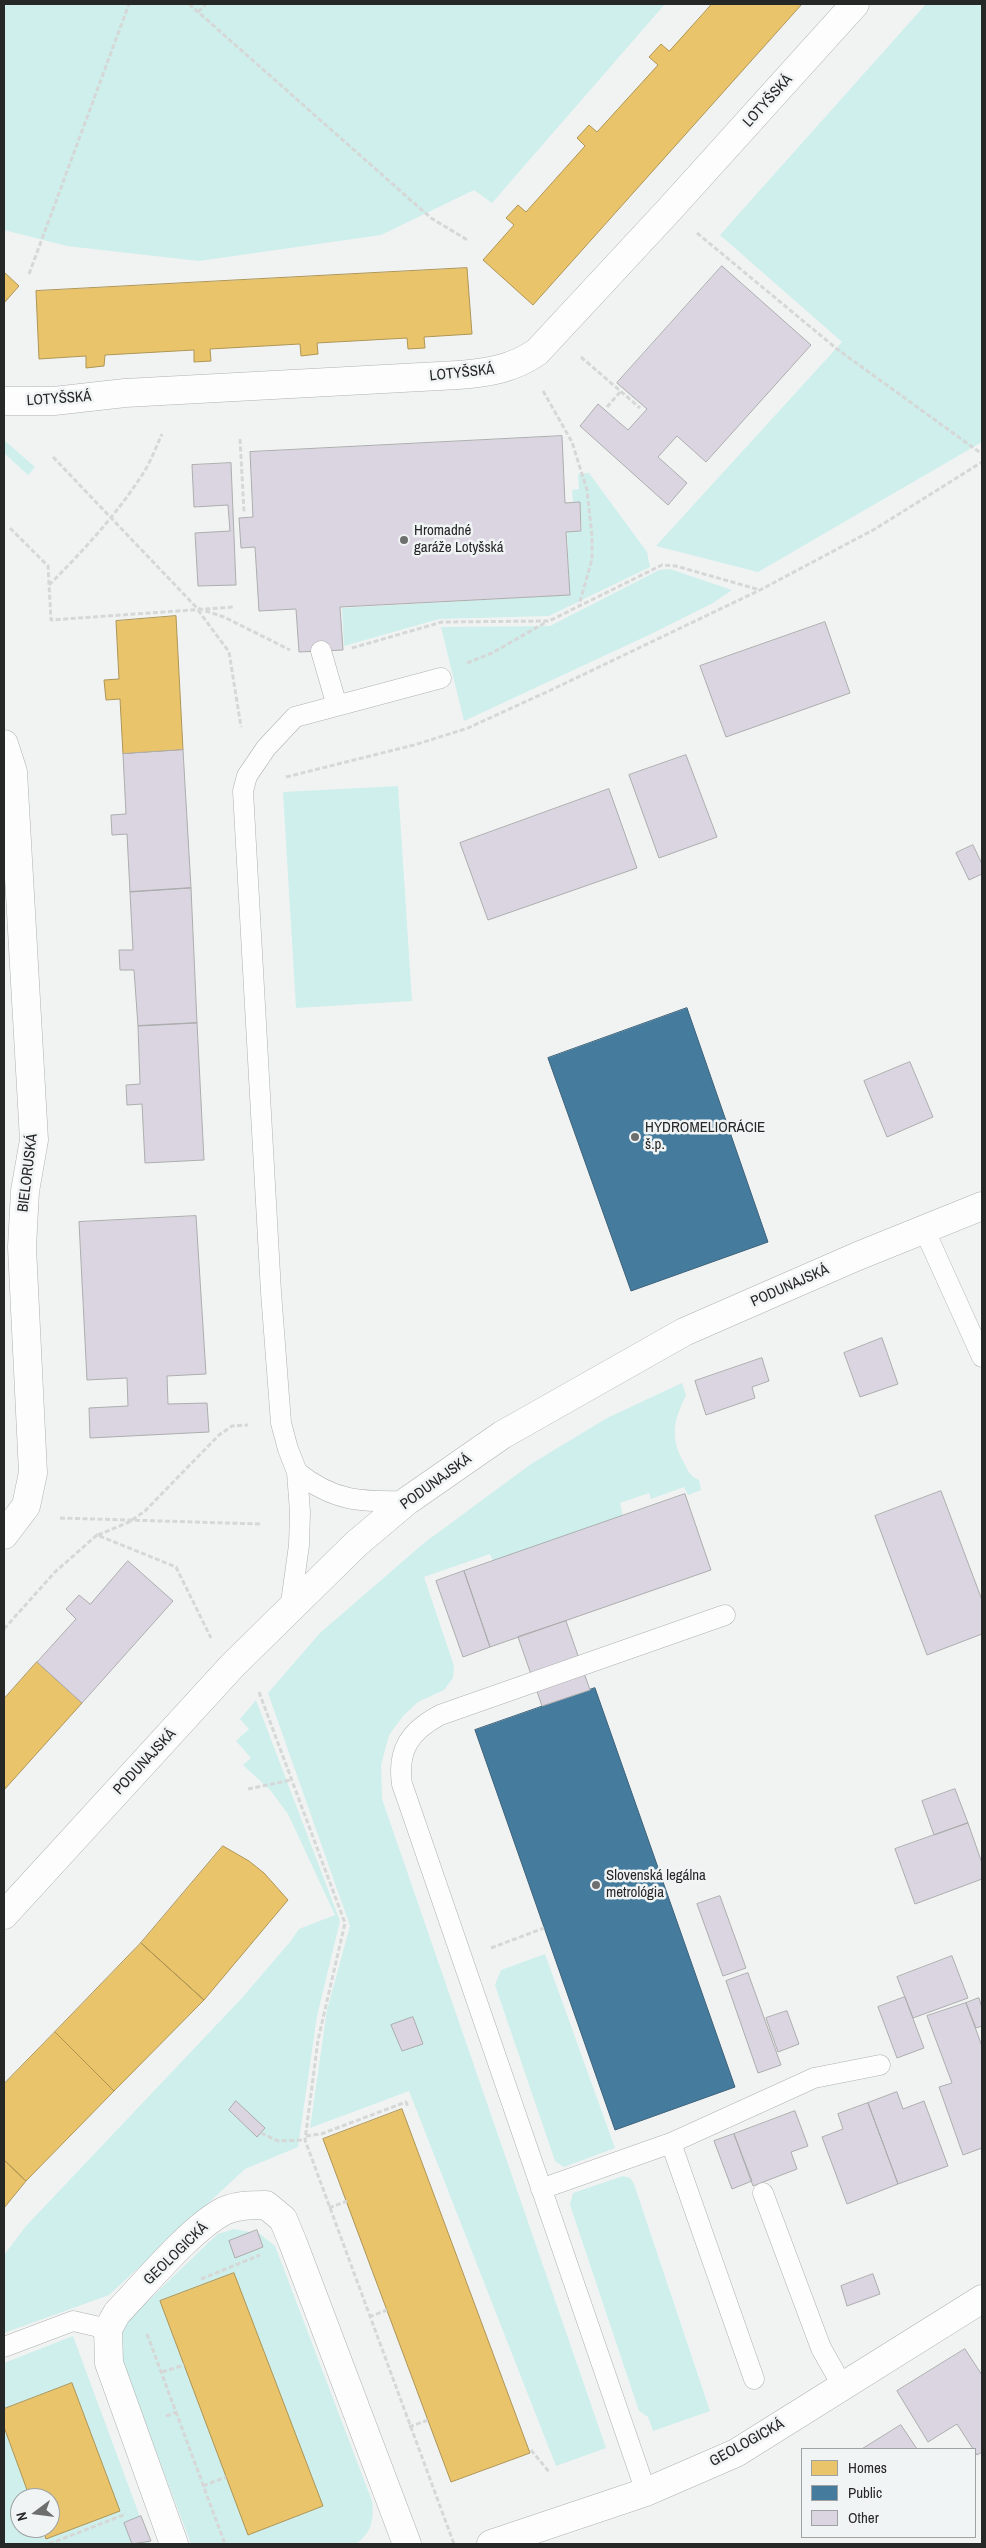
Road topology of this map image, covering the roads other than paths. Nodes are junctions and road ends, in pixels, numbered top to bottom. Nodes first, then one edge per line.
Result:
1 (854, 4) edge
2 (4, 401) edge
3 (321, 654) road end
4 (441, 678) dead end
5 (337, 706) junction
6 (4, 744) edge
7 (982, 1206) edge
8 (924, 1229) junction
9 (982, 1357) edge
10 (297, 1472) junction
11 (407, 1501) junction
12 (12, 1526) edge
13 (290, 1610) junction
14 (725, 1615) dead end
15 (4, 1915) edge
16 (880, 2065) dead end
17 (672, 2143) junction
18 (541, 2189) junction
19 (762, 2193) dead end
20 (982, 2299) edge
21 (108, 2329) junction
22 (4, 2347) edge
23 (754, 2379) dead end
24 (843, 2387) junction
25 (646, 2492) junction
26 (503, 2543) edge
27 (174, 2544) edge
28 (407, 2544) edge

1 - 2 street, LOTYŠSKÁ
3 - 5 lane
4 - 5 lane
5 - 10 lane
6 - 12 street, BIELORUSKÁ
7 - 8 street, PODUNAJSKÁ
8 - 9 lane
8 - 11 street, PODUNAJSKÁ
10 - 11 lane
10 - 13 lane
11 - 13 street, PODUNAJSKÁ
13 - 15 street, PODUNAJSKÁ
14 - 18 lane
16 - 17 lane
17 - 18 lane
17 - 23 lane
18 - 25 lane
19 - 24 lane
20 - 24 street, GEOLOGICKÁ
21 - 22 lane
21 - 27 street
21 - 28 street, GEOLOGICKÁ
24 - 25 street, GEOLOGICKÁ
25 - 26 street, GEOLOGICKÁ

